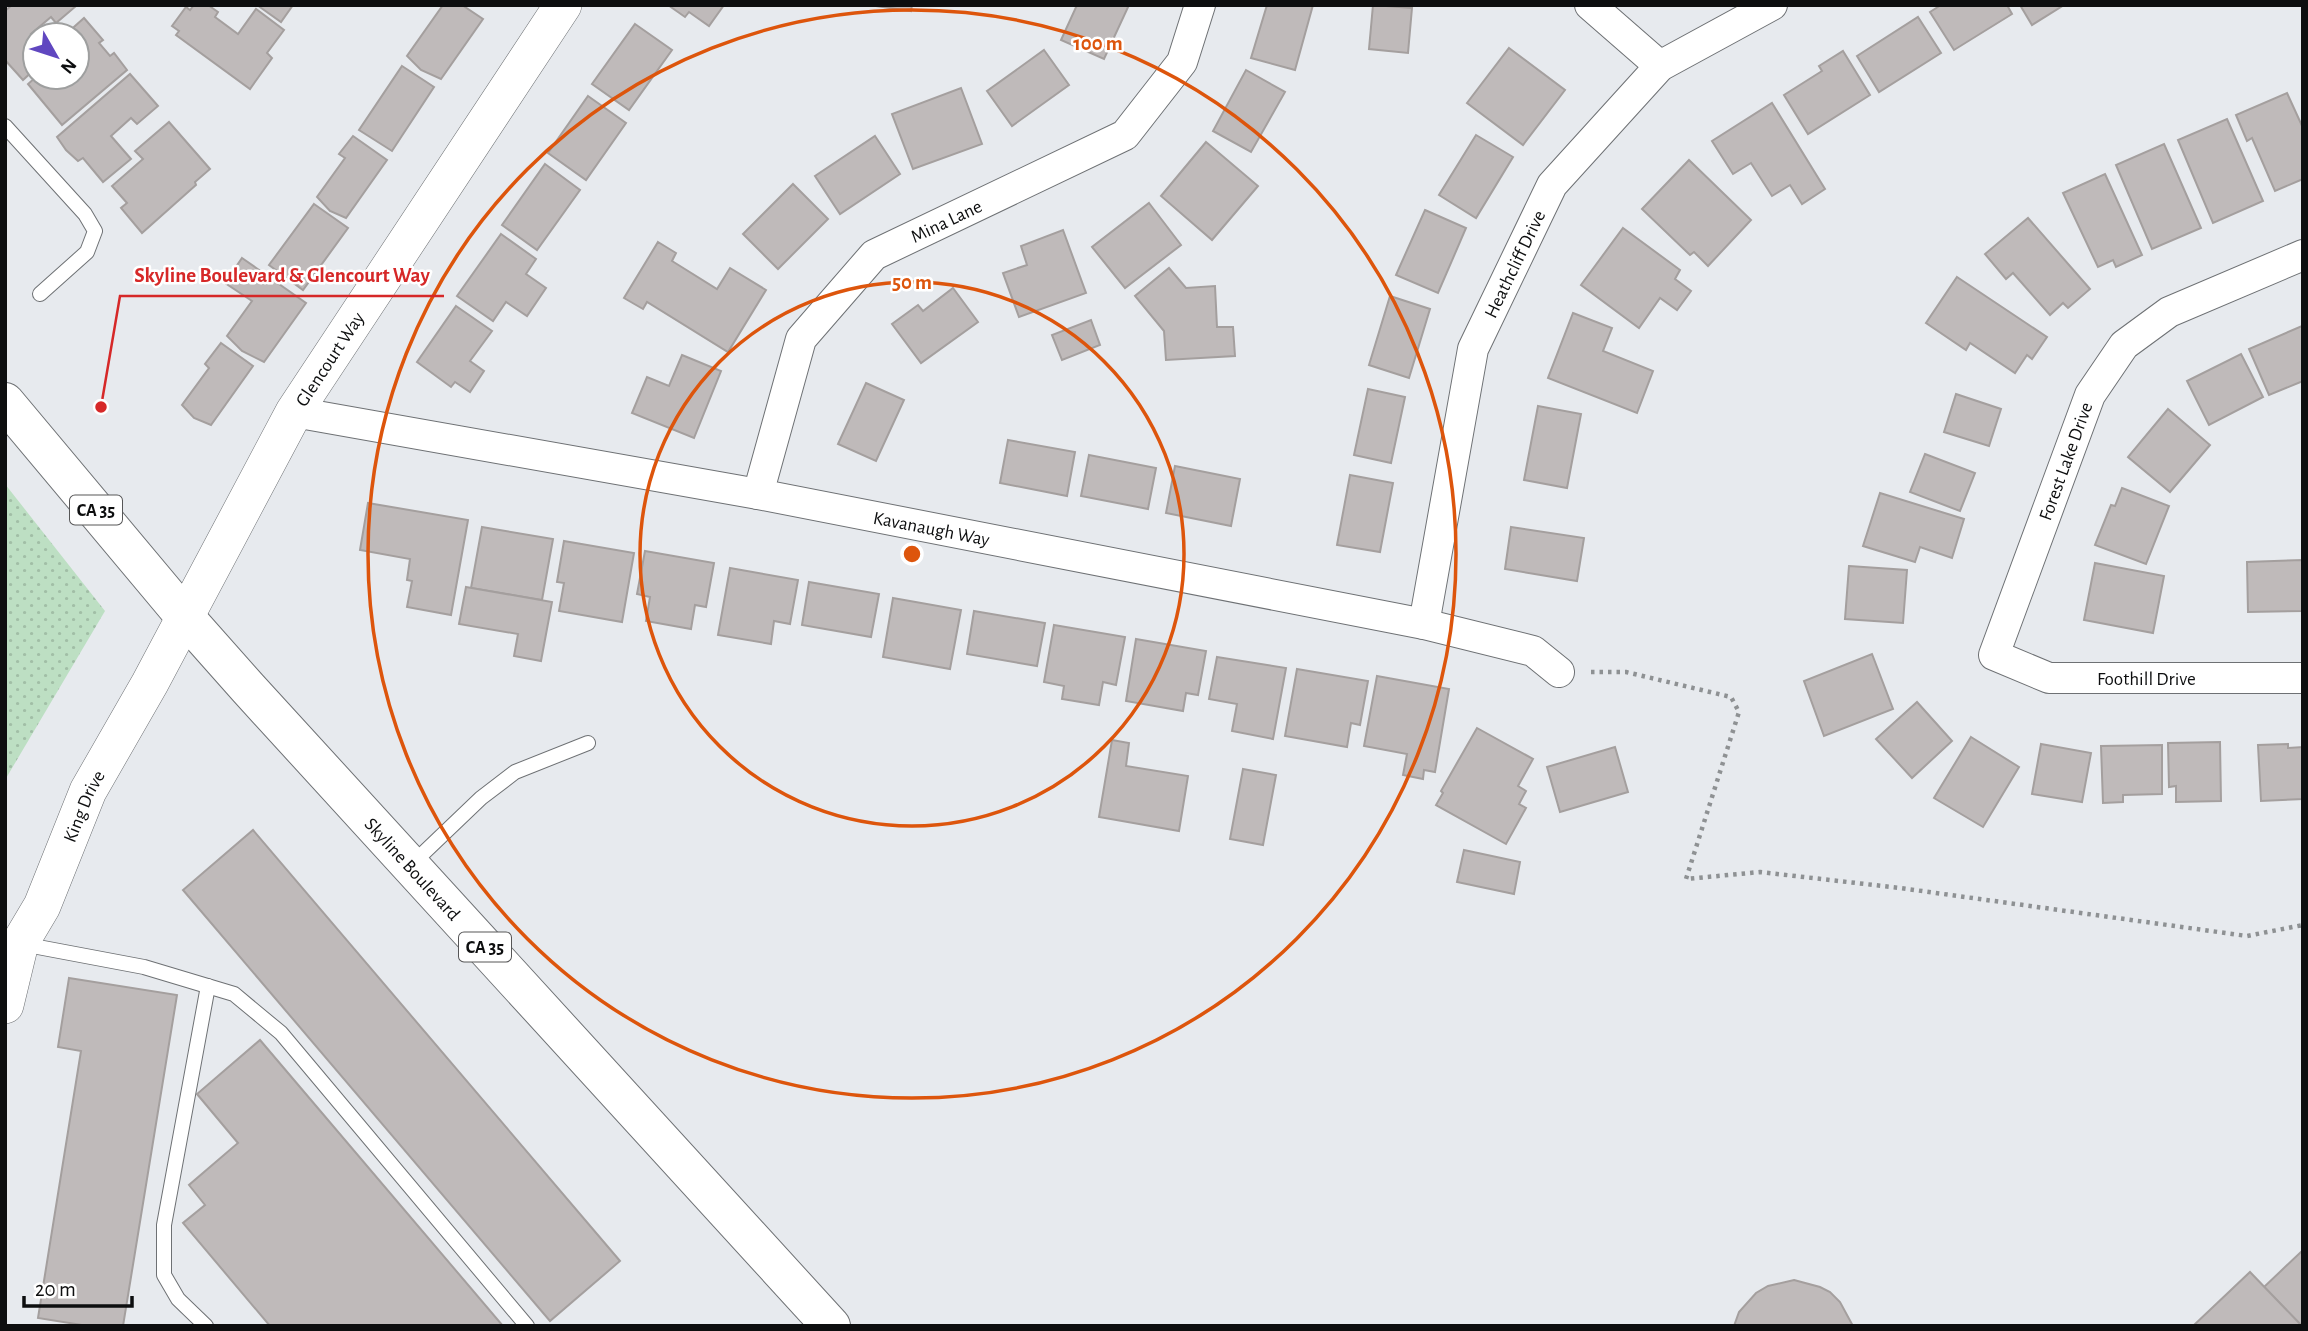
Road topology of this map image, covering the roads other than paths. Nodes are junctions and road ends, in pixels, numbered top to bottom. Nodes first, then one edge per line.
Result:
1 (563, 5) edge
2 (1200, 5) edge
3 (1590, 5) edge
4 (1772, 5) edge
5 (1660, 65) junction
6 (5, 126) edge
7 (2303, 255) edge
8 (40, 295) dead end
9 (5, 402) edge
10 (294, 412) junction
11 (758, 494) junction
12 (185, 617) junction
13 (1424, 624) junction
14 (1994, 655) joint
15 (1559, 672) road end
16 (2303, 678) edge
17 (588, 743) dead end
18 (411, 865) junction
19 (20, 943) junction
20 (208, 986) junction
21 (5, 1005) edge
22 (206, 1326) edge
23 (527, 1326) edge
24 (831, 1326) edge

1 - 10 street, Glencourt Way
2 - 11 street, Mina Lane
3 - 5 street
4 - 5 street, Heathcliff Drive
5 - 13 street, Heathcliff Drive
6 - 8 lane
7 - 14 street, Forest Lake Drive
9 - 12 main road, Skyline Boulevard / CA 35
10 - 11 street, Kavanaugh Way
10 - 12 street, Glencourt Way
11 - 13 street, Kavanaugh Way
12 - 18 main road, Skyline Boulevard / CA 35
12 - 19 street, King Drive
13 - 15 street, Kavanaugh Way
14 - 16 street, Foothill Drive
17 - 18 lane
18 - 24 main road, Skyline Boulevard / CA 35
19 - 20 lane
19 - 21 street, King Drive
20 - 22 lane
20 - 23 lane

